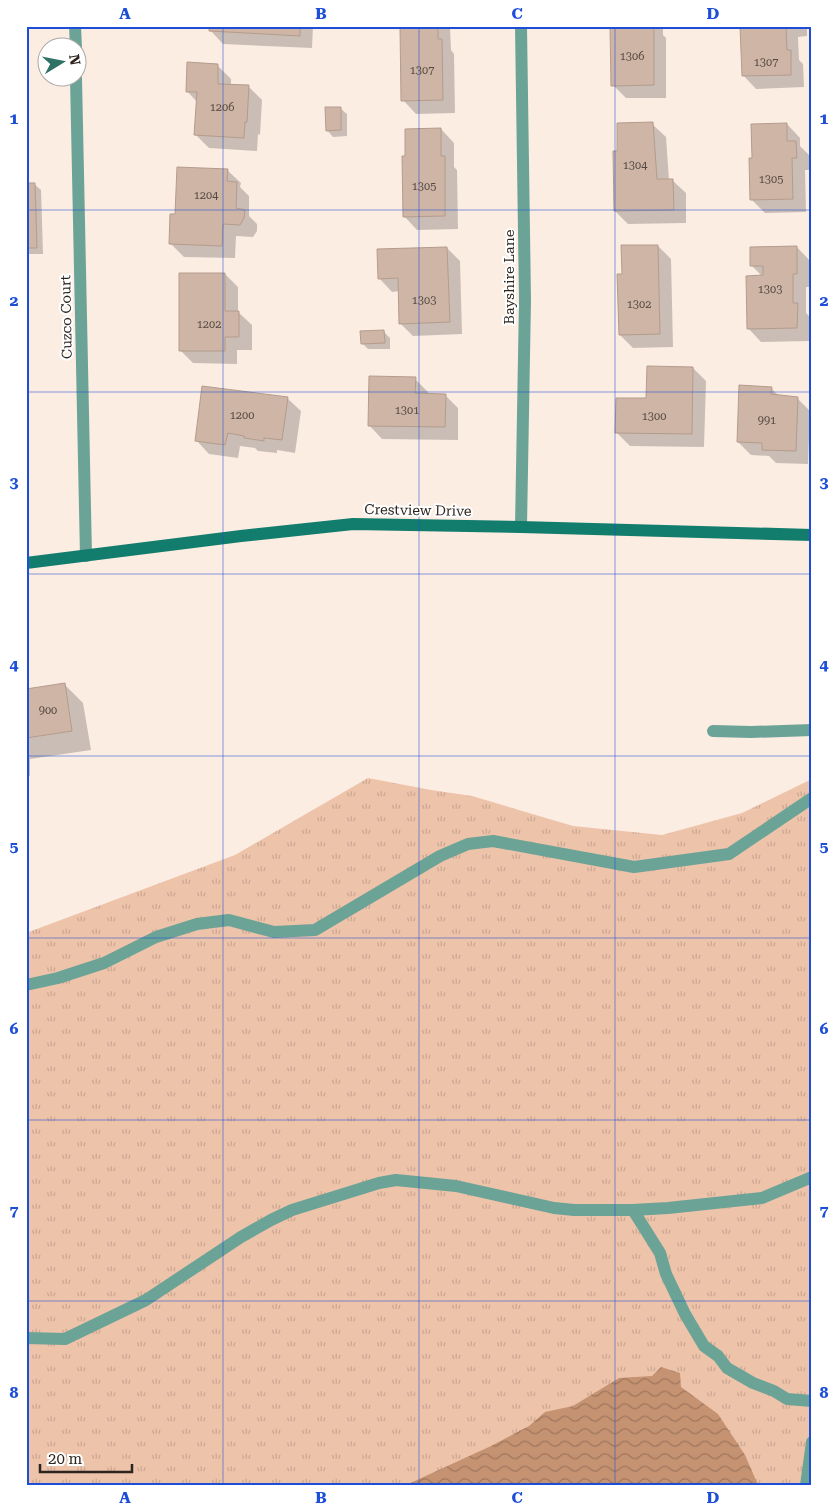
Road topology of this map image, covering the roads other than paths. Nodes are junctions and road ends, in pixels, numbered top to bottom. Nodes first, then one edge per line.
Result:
1 (521, 26) edge
2 (76, 88) edge
3 (521, 527) junction
4 (812, 535) edge
5 (86, 556) junction
6 (26, 563) edge
7 (713, 730) dead end
8 (812, 730) edge
9 (812, 798) edge
10 (26, 985) edge
11 (812, 1177) edge
12 (633, 1210) junction
13 (26, 1338) edge
14 (812, 1401) edge
15 (812, 1442) edge
16 (806, 1485) edge

1 - 3 street, Bayshire Lane
2 - 5 street, Cuzco Court
3 - 4 main road, Crestview Drive
3 - 5 main road, Crestview Drive
5 - 6 main road, Crestview Drive
7 - 8 street
9 - 10 street
11 - 12 street
12 - 13 street
12 - 14 street
15 - 16 street

